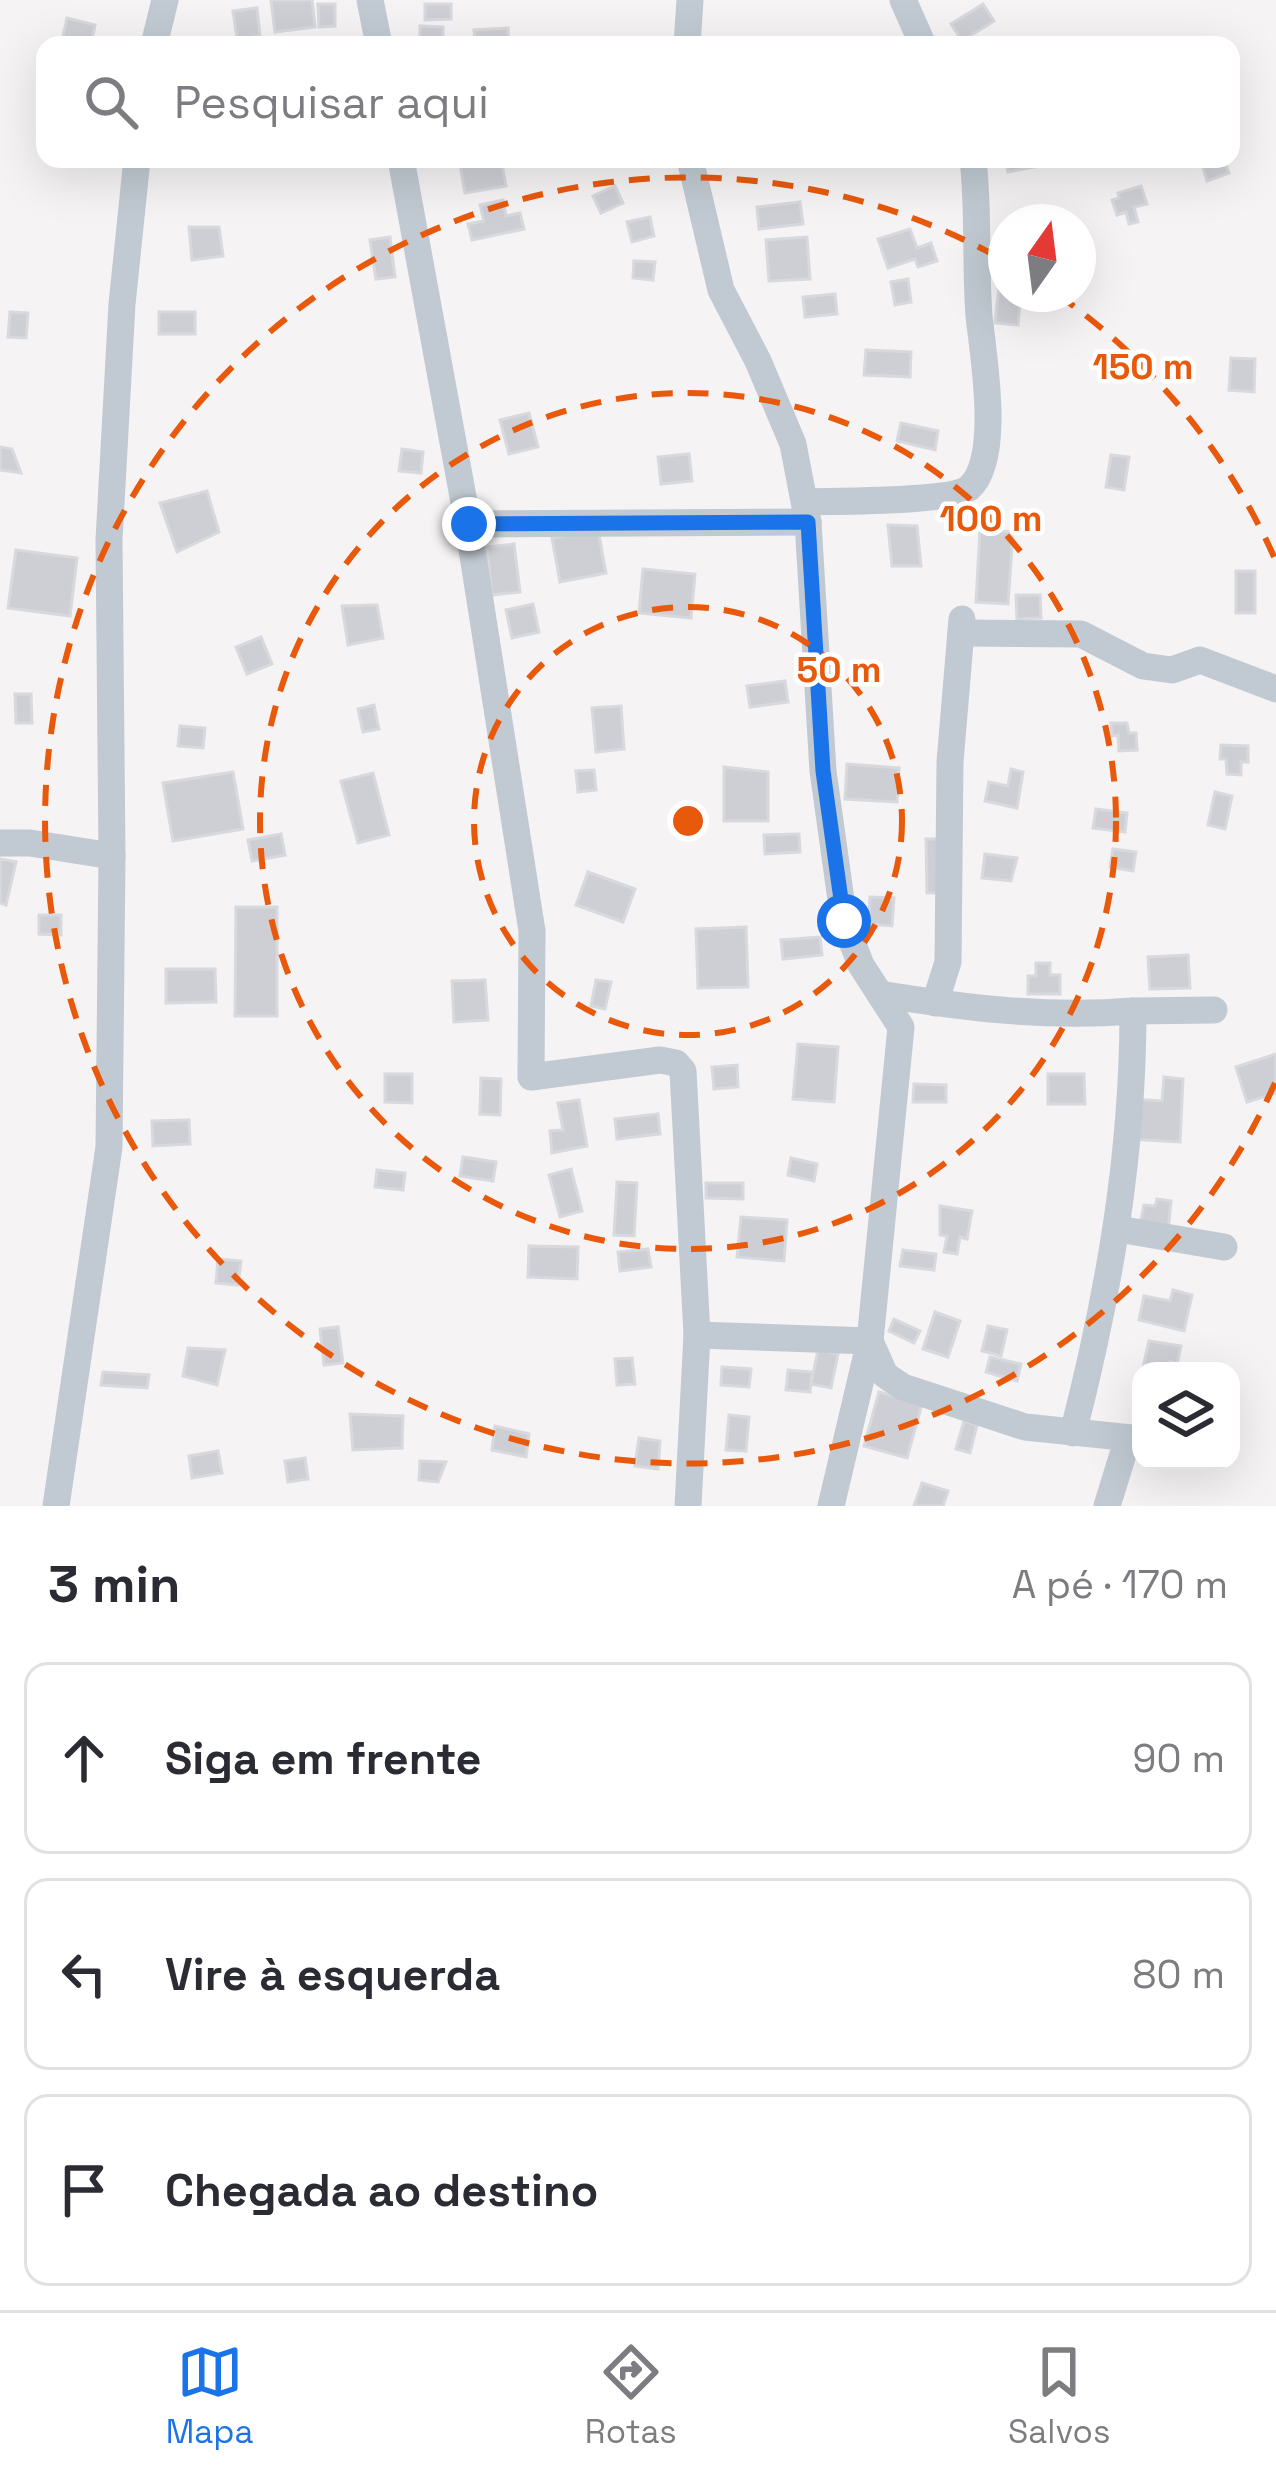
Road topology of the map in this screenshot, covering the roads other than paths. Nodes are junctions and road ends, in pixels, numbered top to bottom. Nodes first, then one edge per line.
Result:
1 (165, 0) edge
2 (370, 0) edge
3 (689, 0) edge
4 (903, 0) edge
5 (156, 36) edge
6 (377, 36) edge
7 (687, 36) edge
8 (919, 36) edge
9 (136, 168) edge
10 (403, 168) edge
11 (692, 168) edge
12 (974, 168) edge
13 (807, 512) junction
14 (469, 524) junction
15 (1276, 689) edge
16 (0, 843) edge
17 (112, 856) junction
18 (880, 994) junction
19 (935, 1003) junction
20 (1214, 1010) dead end
21 (1133, 1011) junction
22 (1118, 1229) junction
23 (1224, 1247) dead end
24 (697, 1335) junction
25 (870, 1341) junction
26 (1073, 1433) junction
27 (1132, 1438) edge
28 (1132, 1445) edge
29 (56, 1506) edge
30 (688, 1506) edge
31 (830, 1506) edge
32 (1107, 1506) edge

1 - 5 street
2 - 6 street
3 - 7 street
4 - 8 street
9 - 17 street
10 - 14 street
11 - 13 street
12 - 13 street
13 - 14 street
13 - 18 street
14 - 24 street
15 - 19 street
16 - 17 street
17 - 29 street
18 - 19 street
18 - 25 street
19 - 21 street
20 - 21 street
21 - 22 street
22 - 23 street
22 - 26 street
24 - 25 street
24 - 30 street
25 - 26 street
25 - 31 street
26 - 27 street
28 - 32 street

